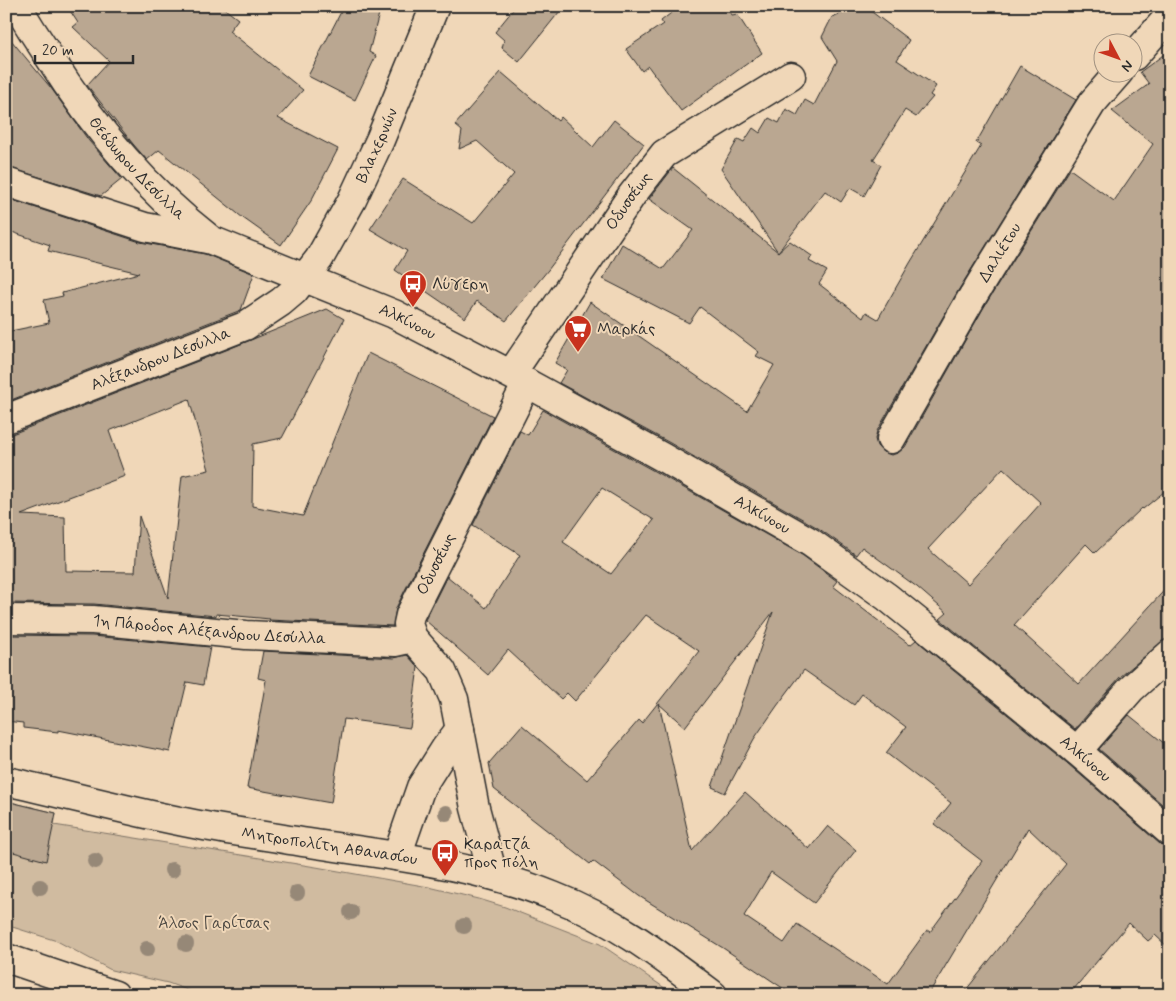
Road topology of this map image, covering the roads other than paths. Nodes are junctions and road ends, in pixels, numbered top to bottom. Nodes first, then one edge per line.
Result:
1 (18, 6) edge
2 (435, 6) edge
3 (1170, 15) edge
4 (1144, 45) edge
5 (791, 76) dead end
6 (1110, 82) edge
7 (6, 182) edge
8 (211, 240) junction
9 (304, 278) junction
10 (519, 379) junction
11 (6, 419) edge
12 (891, 439) dead end
13 (6, 618) edge
14 (413, 638) junction
15 (1170, 654) edge
16 (460, 730) junction
17 (1077, 752) junction
18 (6, 781) edge
19 (1170, 832) edge
20 (397, 856) junction
21 (493, 875) junction
22 (6, 958) edge
23 (115, 995) edge
24 (713, 995) edge

1 - 8 street, Θεόδωρου Δεσύλλα
2 - 9 street, Βλαχερνών
3 - 4 street
5 - 10 street, Οδυσσέως
6 - 12 street, Δαλιέτου
7 - 8 street
8 - 9 street, Θεόδωρου Δεσύλλα
9 - 10 street, Αλκίνοου
9 - 11 street, Αλέξανδρου Δεσύλλα
10 - 14 street, Οδυσσέως
10 - 17 street, Αλκίνοου
13 - 14 street, 1η Πάροδος Αλέξανδρου Δεσύλλα
14 - 16 street
15 - 17 street
16 - 20 street
16 - 21 street
17 - 19 street, Αλκίνοου
18 - 20 street, Μητροπολίτη Αθανασίου
20 - 21 street, Μητροπολίτη Αθανασίου
21 - 24 street, Μητροπολίτη Αθανασίου
22 - 23 street

